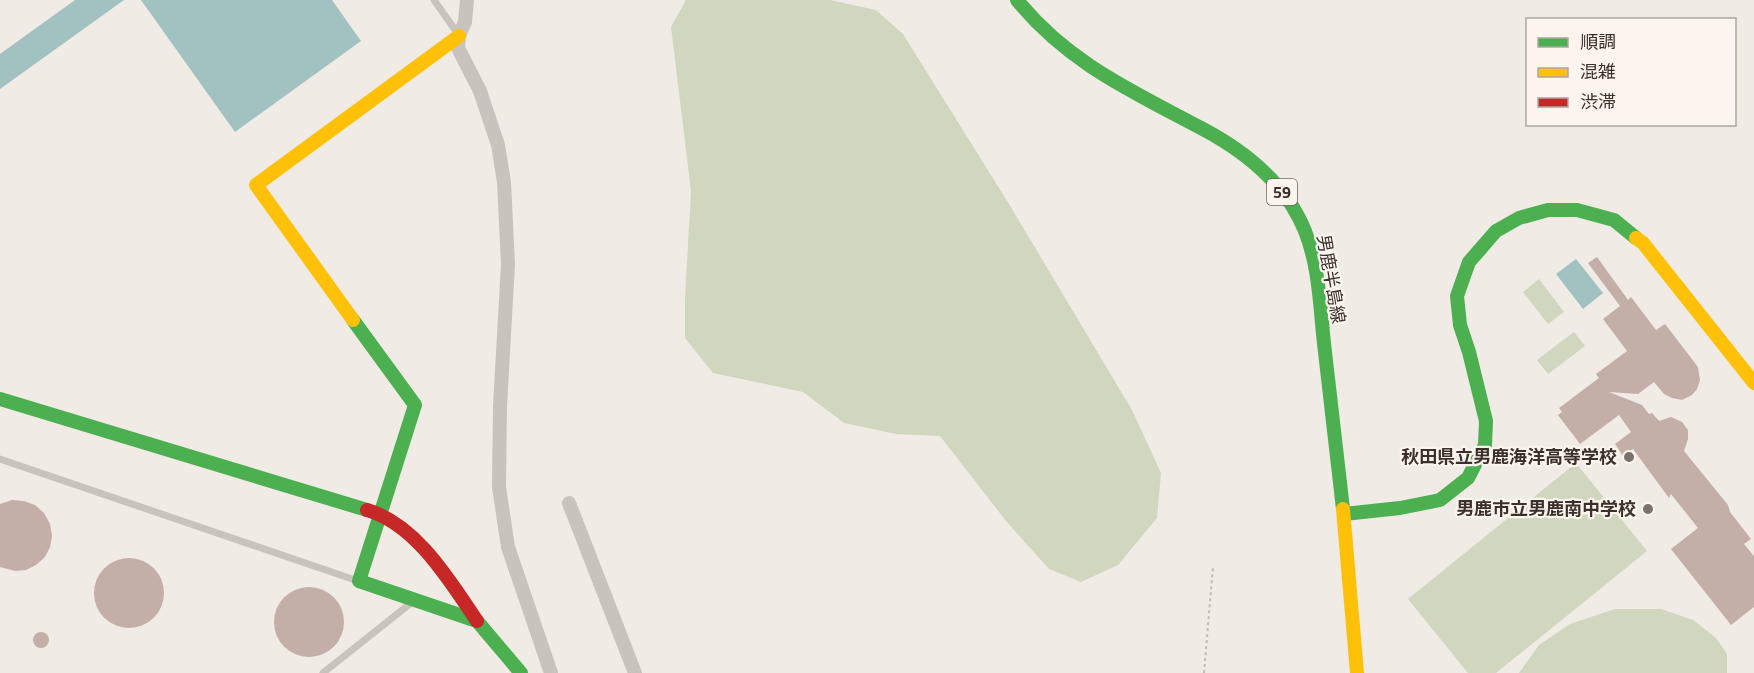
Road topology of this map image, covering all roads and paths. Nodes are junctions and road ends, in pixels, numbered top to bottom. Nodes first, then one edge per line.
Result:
1 (434, 0) edge
2 (467, 0) edge
3 (1017, 0) edge
4 (459, 36) junction
5 (1754, 383) edge
6 (0, 399) edge
7 (0, 459) edge
8 (569, 503) dead end
9 (381, 514) junction
10 (1344, 514) junction
11 (1213, 566) dead end
12 (359, 581) junction
13 (415, 599) junction
14 (477, 621) junction
15 (323, 673) edge
16 (521, 673) edge
17 (551, 673) edge
18 (635, 673) edge
19 (1204, 673) edge
20 (1357, 673) edge

1 - 4 lane
2 - 4 street
3 - 10 street, 男鹿半島線 / 59
4 - 9 street
4 - 17 street
5 - 10 street
6 - 9 street
7 - 12 lane
8 - 18 street
9 - 12 street
9 - 14 street
10 - 20 street, 男鹿半島線 / 59
11 - 19 path
12 - 13 street
13 - 14 street
13 - 15 lane
14 - 16 street

